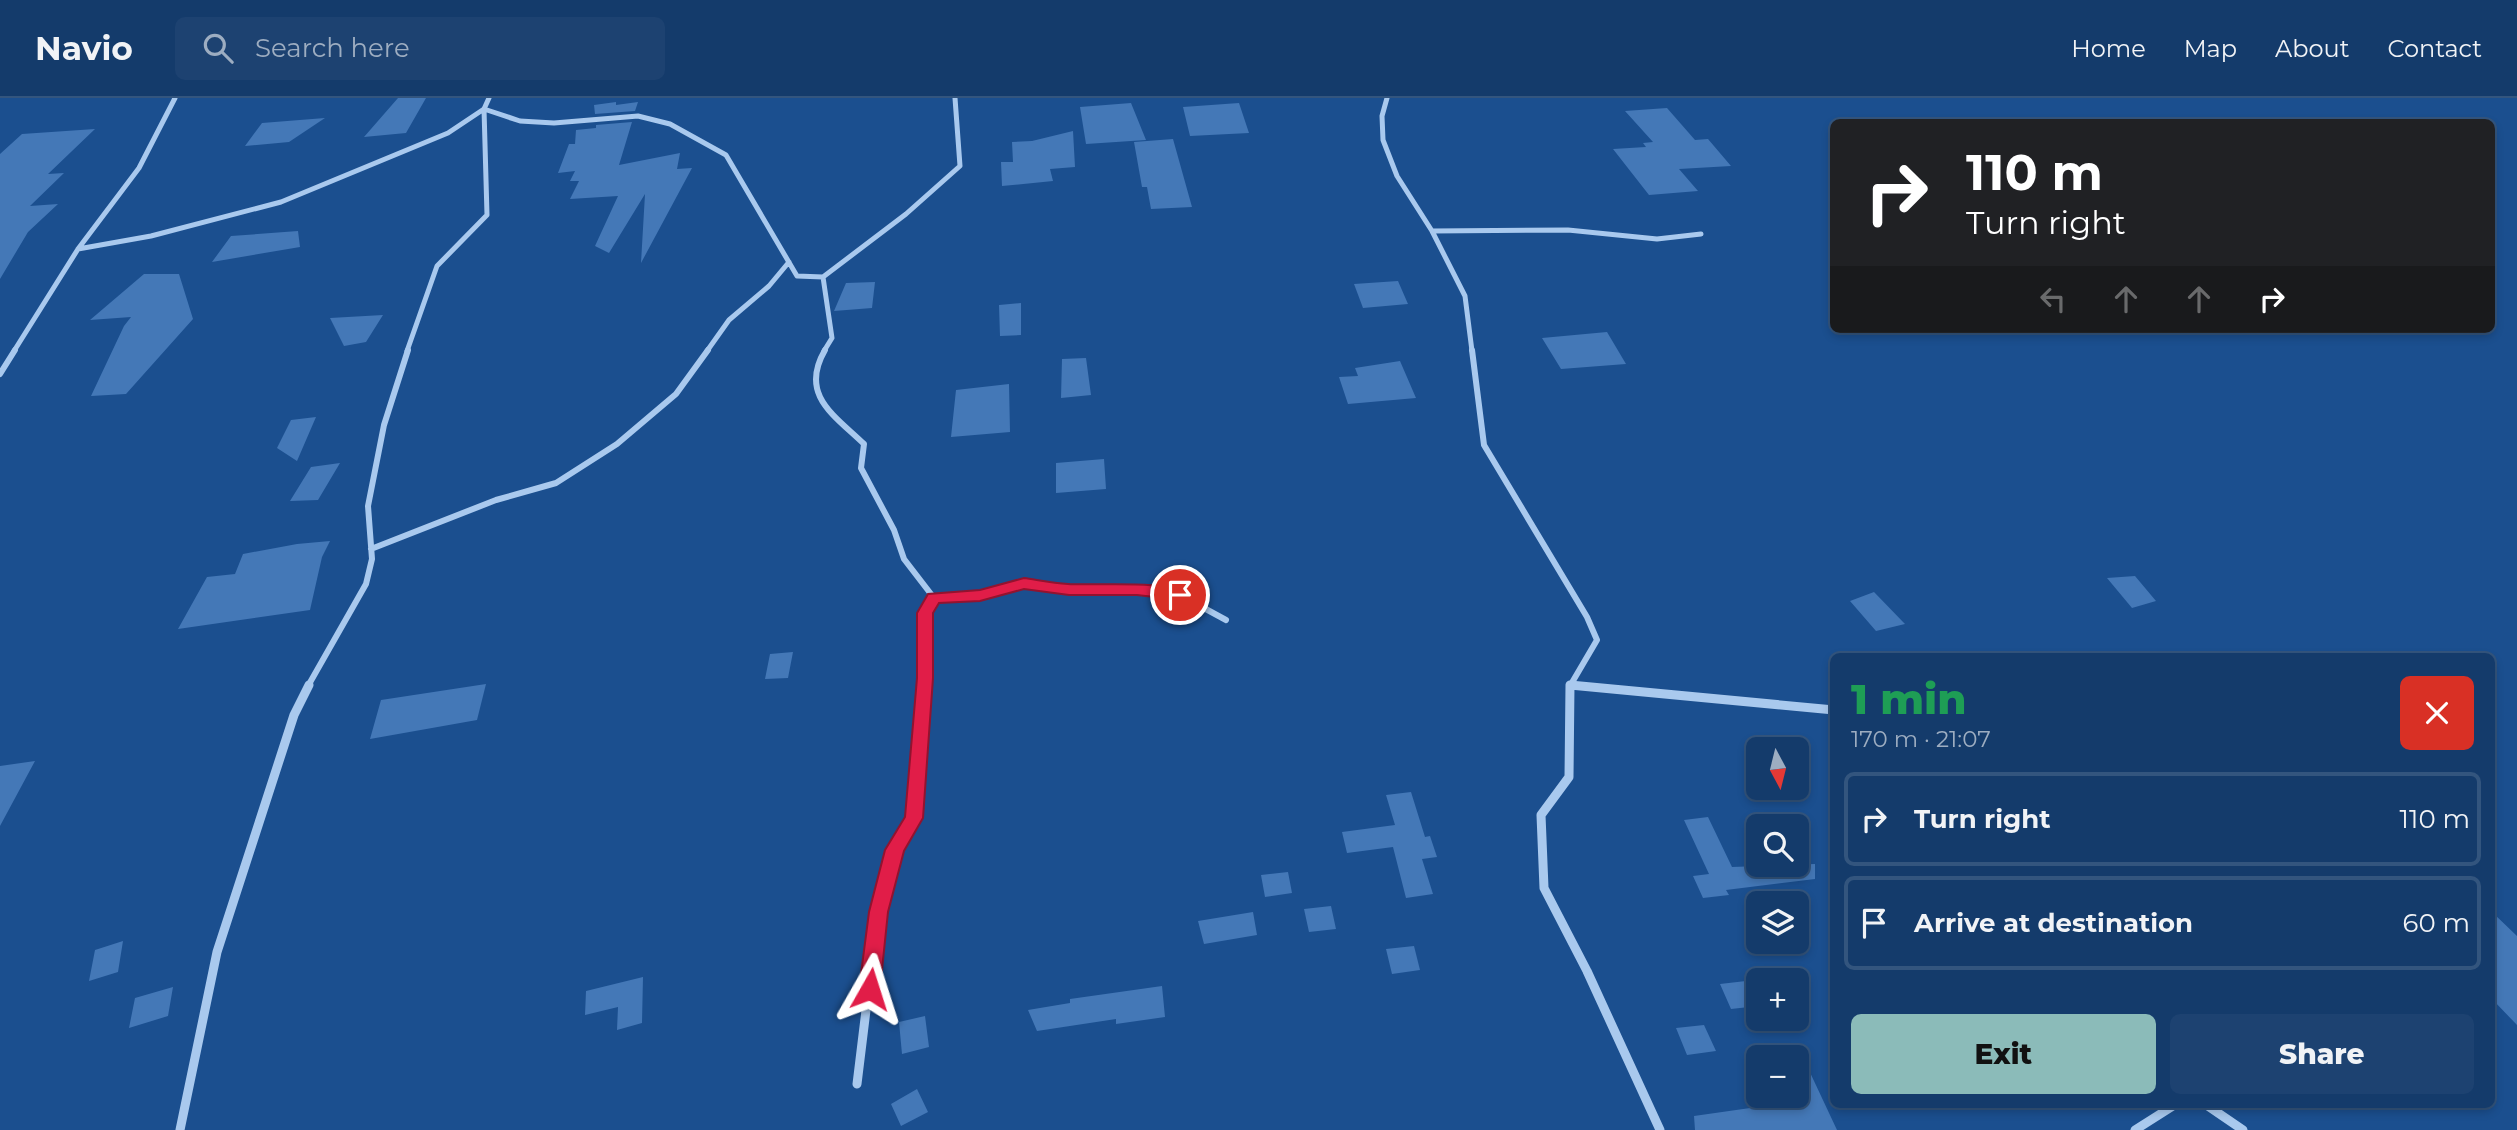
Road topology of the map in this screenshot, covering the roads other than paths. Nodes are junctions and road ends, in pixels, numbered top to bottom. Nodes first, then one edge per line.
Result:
1 (175, 98) edge
2 (489, 98) edge
3 (955, 98) edge
4 (1387, 98) edge
5 (484, 109) junction
6 (1432, 232) junction
7 (1701, 234) dead end
8 (78, 249) junction
9 (789, 262) junction
10 (823, 277) junction
11 (0, 374) edge
12 (371, 549) junction
13 (934, 598) junction
14 (1226, 620) dead end
15 (1570, 685) junction
16 (1830, 710) edge
17 (857, 1084) dead end
18 (2170, 1108) edge
19 (2211, 1108) edge
20 (180, 1130) edge
21 (1660, 1130) edge
22 (2135, 1130) edge
23 (2243, 1130) edge

1 - 8 street
2 - 5 street
3 - 10 street
4 - 6 street
5 - 8 street
5 - 9 street
5 - 12 street
6 - 7 street
6 - 15 street
8 - 11 street
9 - 10 street
9 - 12 street
10 - 13 street
12 - 20 street
13 - 14 street
13 - 17 street
15 - 16 street
15 - 21 street
18 - 22 street
19 - 23 street

